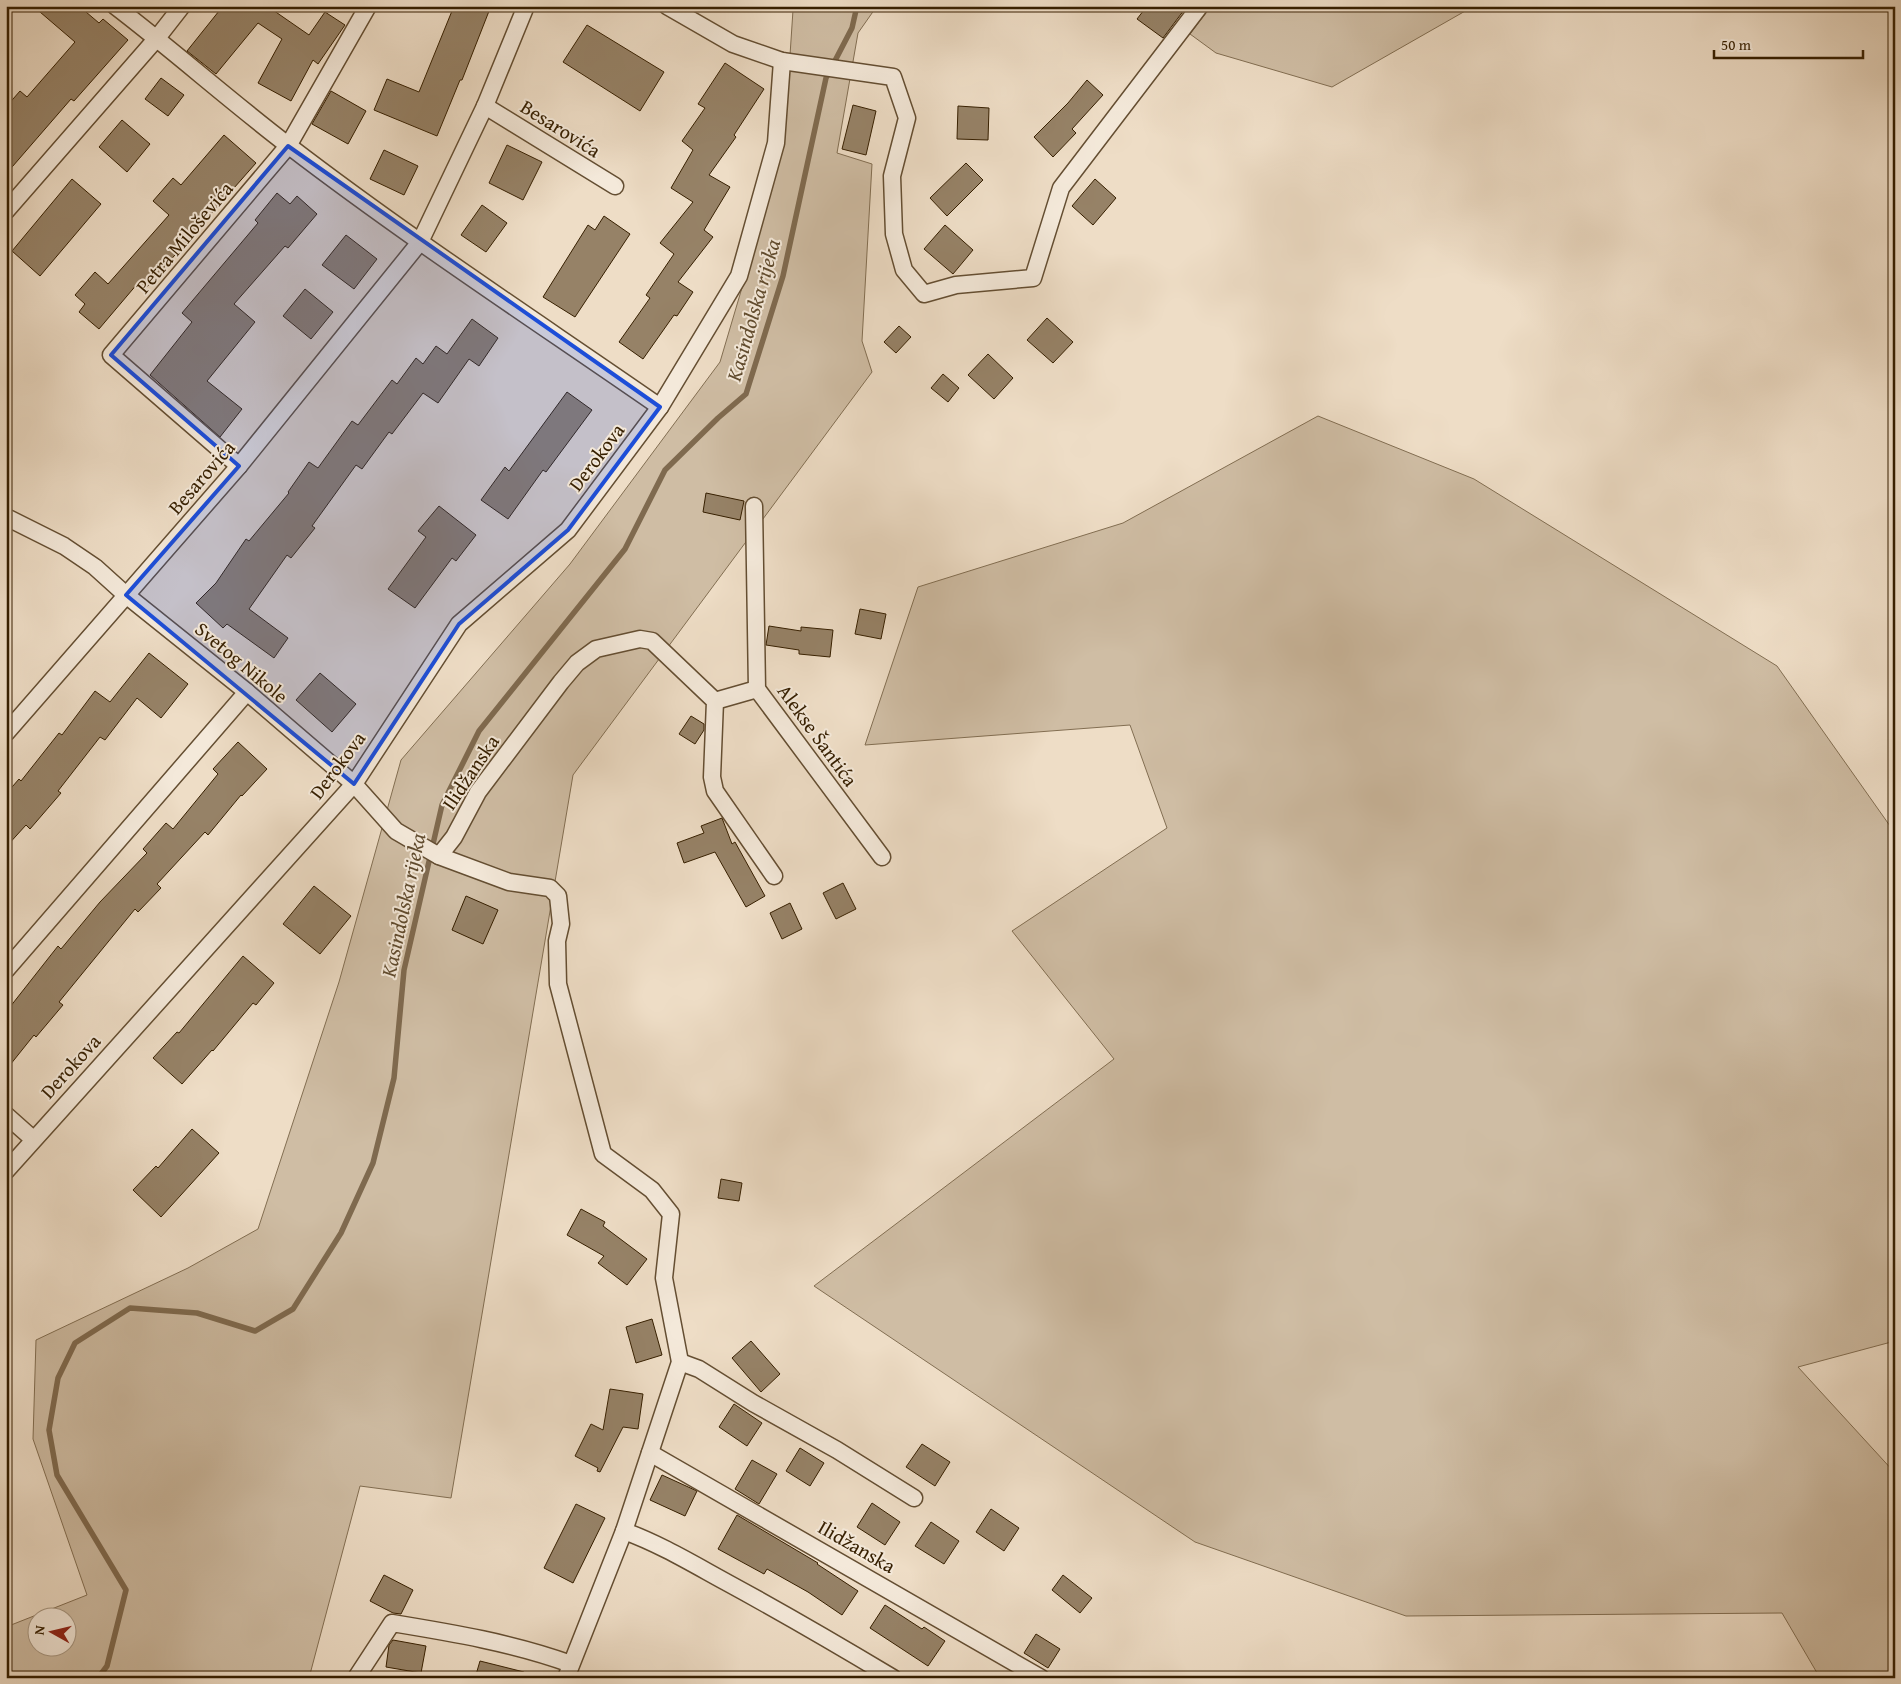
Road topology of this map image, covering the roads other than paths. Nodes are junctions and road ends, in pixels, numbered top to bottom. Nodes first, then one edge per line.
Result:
1 (115, 6) edge
2 (182, 6) edge
3 (368, 6) edge
4 (526, 6) edge
5 (667, 6) edge
6 (1200, 6) edge
7 (157, 38) junction
8 (782, 61) junction
9 (485, 106) junction
10 (288, 146) junction
11 (615, 186) dead end
12 (6, 211) edge
13 (420, 242) junction
14 (660, 407) junction
15 (239, 466) junction
16 (754, 506) dead end
17 (6, 517) edge
18 (126, 594) junction
19 (758, 689) junction
20 (247, 692) junction
21 (714, 701) junction
22 (6, 734) edge
23 (354, 784) junction
24 (439, 856) junction
25 (882, 857) dead end
26 (774, 876) dead end
27 (6, 970) edge
28 (6, 1115) edge
29 (33, 1139) junction
30 (6, 1171) edge
31 (680, 1362) junction
32 (650, 1453) junction
33 (914, 1498) dead end
34 (624, 1531) junction
35 (568, 1671) edge
36 (356, 1678) edge
37 (893, 1678) edge
38 (1041, 1678) edge

1 - 7 street
2 - 7 street
3 - 10 street, Petra Miloševića
4 - 9 street, Besarovića
5 - 8 street
6 - 8 street
7 - 10 street
7 - 12 street
8 - 14 street, Derokova
9 - 11 street, Besarovića
9 - 13 street, Besarovića
10 - 13 street
10 - 15 street, Petra Miloševića
13 - 14 street
13 - 15 street, Besarovića
14 - 23 street, Derokova
15 - 18 street, Besarovića
16 - 19 street, Alekse Šantića
17 - 18 street, Svetog Nikole
18 - 20 street, Svetog Nikole
18 - 22 street, Besarovića
19 - 21 street
19 - 25 street, Alekse Šantića
20 - 23 street, Svetog Nikole
20 - 27 street
21 - 24 street, Ilidžanska
21 - 26 street
23 - 24 street, Svetog Nikole
23 - 29 street, Derokova
24 - 31 street
28 - 29 street
29 - 30 street, Derokova
31 - 32 street
31 - 33 street
32 - 34 street
32 - 38 street, Ilidžanska
34 - 35 street
34 - 37 street
35 - 36 street

